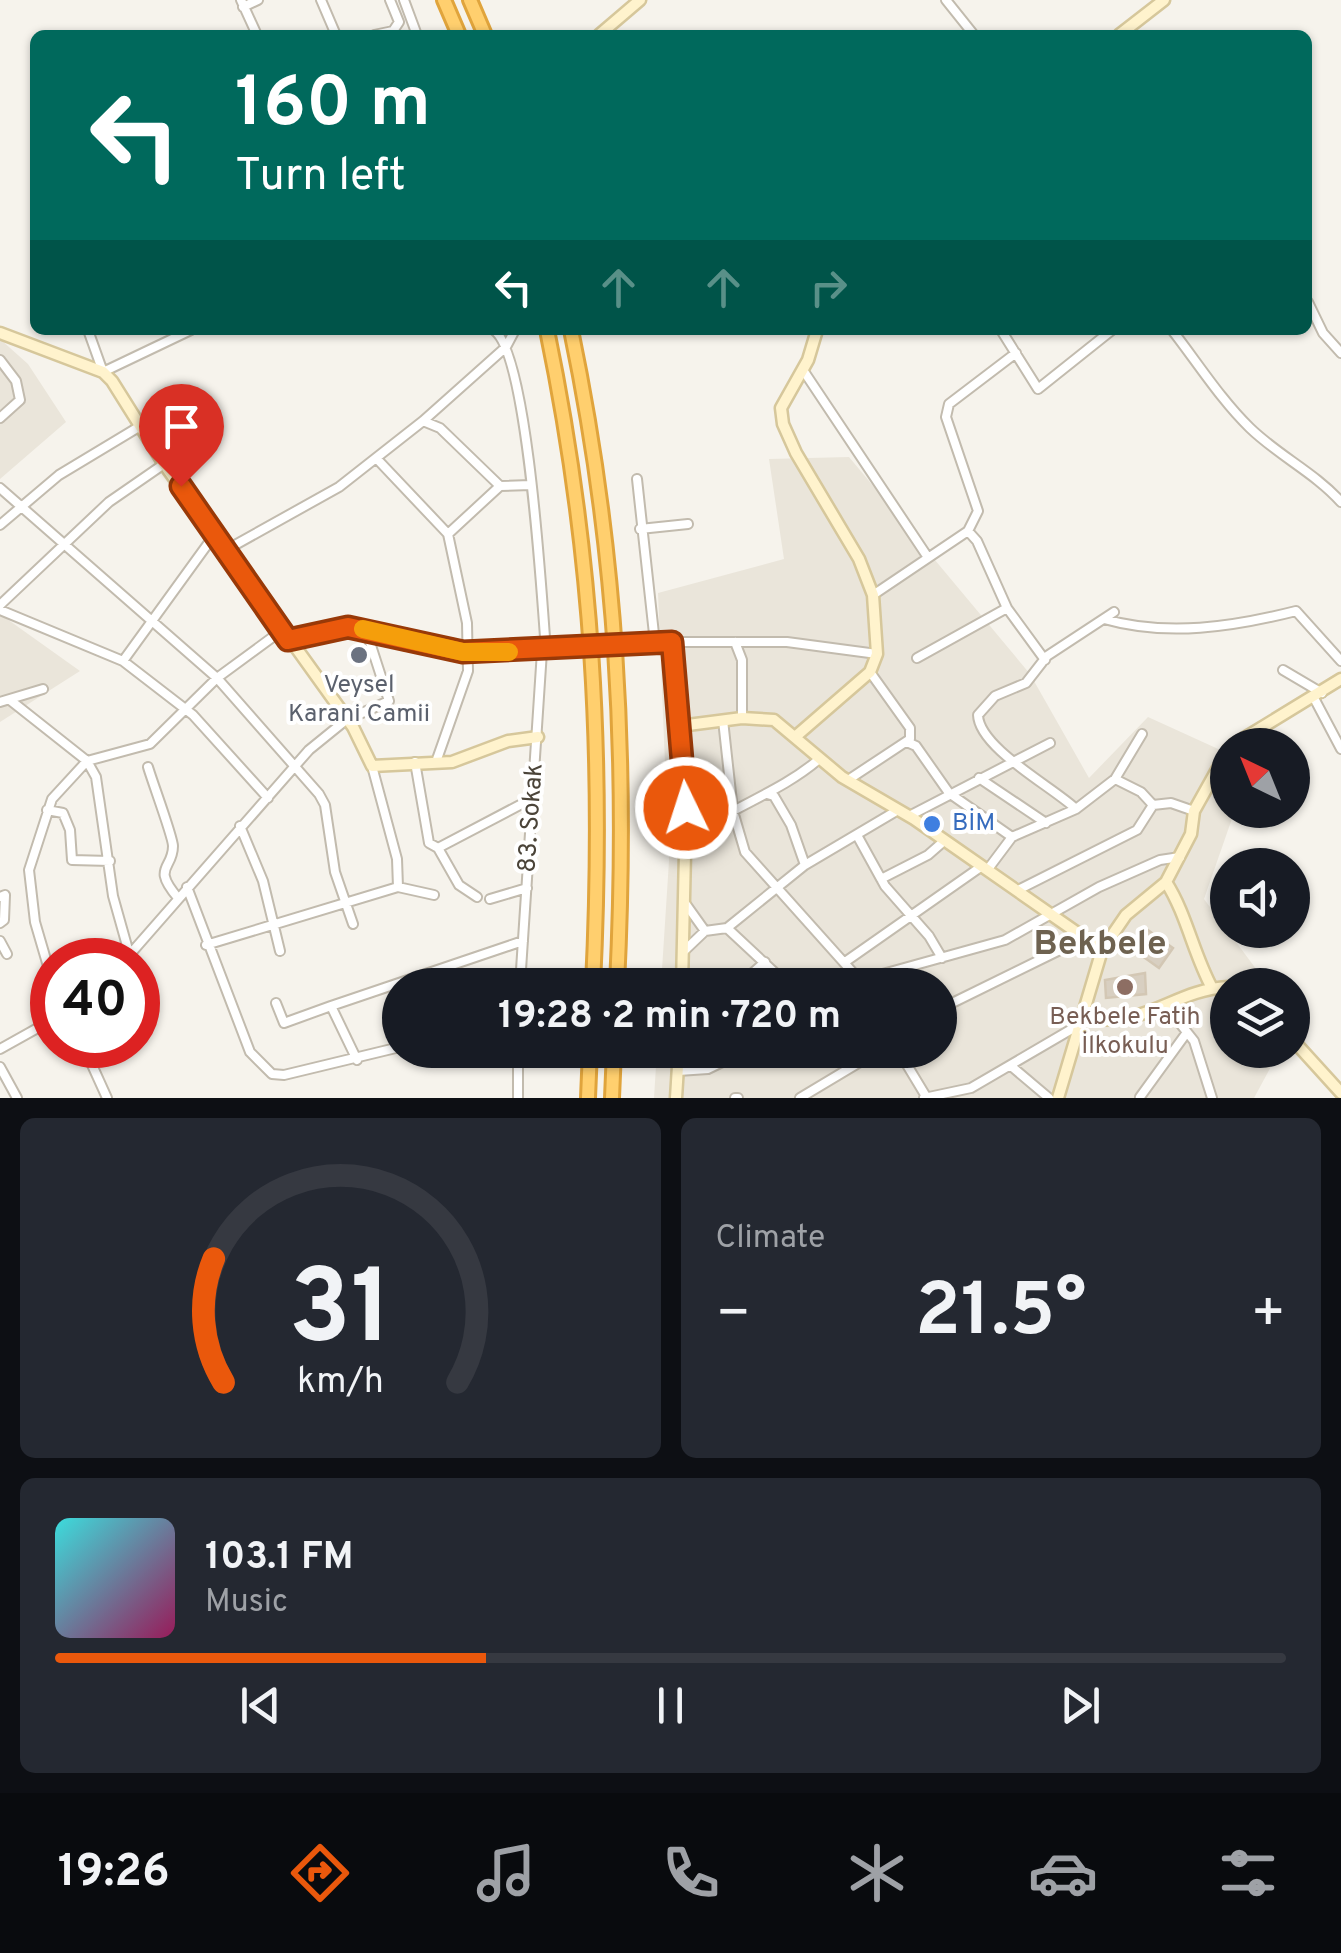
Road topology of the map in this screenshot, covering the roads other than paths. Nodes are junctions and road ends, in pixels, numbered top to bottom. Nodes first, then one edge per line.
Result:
1 (258, 0) edge
2 (321, 0) edge
3 (390, 0) edge
4 (404, 0) edge
5 (444, 0) edge
6 (470, 0) edge
7 (640, 0) edge
8 (946, 0) edge
9 (1164, 0) edge
10 (242, 3) edge
11 (255, 30) edge
12 (334, 30) edge
13 (394, 30) edge
14 (415, 30) edge
15 (457, 30) edge
16 (483, 30) edge
17 (605, 30) edge
18 (970, 30) edge
19 (1125, 30) edge
20 (1312, 310) edge
21 (90, 335) edge
22 (180, 335) edge
23 (498, 335) edge
24 (512, 335) edge
25 (548, 335) edge
26 (572, 335) edge
27 (814, 335) edge
28 (1004, 335) edge
29 (1106, 335) edge
30 (1176, 335) edge
31 (1, 336) edge
32 (506, 347) junction
33 (1341, 352) edge
34 (1016, 353) junction
35 (0, 360) edge
36 (803, 370) junction
37 (102, 372) junction
38 (0, 418) edge
39 (423, 421) junction
40 (142, 425) junction
41 (376, 459) junction
42 (164, 464) junction
43 (636, 479) dead end
44 (531, 485) junction
45 (500, 486) junction
46 (0, 488) edge
47 (1341, 502) edge
48 (21, 506) junction
49 (0, 524) edge
50 (688, 524) dead end
51 (640, 530) junction
52 (968, 531) junction
53 (216, 534) junction
54 (448, 534) junction
55 (64, 542) junction
56 (226, 550) junction
57 (927, 556) junction
58 (872, 595) junction
59 (0, 608) edge
60 (1006, 608) junction
61 (1114, 612) dead end
62 (1104, 619) junction
63 (152, 620) junction
64 (366, 630) junction
65 (284, 636) junction
66 (672, 642) junction
67 (734, 642) junction
68 (650, 644) junction
69 (544, 651) junction
70 (468, 652) junction
71 (877, 654) junction
72 (917, 658) dead end
73 (1045, 660) junction
74 (123, 661) junction
75 (1341, 661) edge
76 (1283, 670) dead end
77 (870, 672) junction
78 (216, 678) junction
79 (1341, 679) edge
80 (43, 689) dead end
81 (1318, 696) junction
82 (3, 700) edge
83 (184, 706) junction
84 (742, 718) junction
85 (346, 720) junction
86 (722, 720) junction
87 (680, 726) junction
88 (1262, 728) edge
89 (1142, 734) dead end
90 (538, 737) junction
91 (796, 737) junction
92 (907, 742) junction
93 (1050, 742) dead end
94 (1341, 749) edge
95 (818, 760) junction
96 (87, 761) junction
97 (1011, 761) junction
98 (415, 762) junction
99 (436, 762) junction
100 (372, 766) junction
101 (148, 767) dead end
102 (295, 768) junction
103 (979, 778) junction
104 (1115, 779) junction
105 (848, 780) junction
106 (1210, 782) edge
107 (950, 793) junction
108 (766, 794) junction
109 (268, 798) junction
110 (535, 798) junction
111 (1153, 806) junction
112 (686, 808) junction
113 (1076, 809) junction
114 (47, 810) junction
115 (733, 811) junction
116 (1194, 811) junction
117 (903, 813) junction
118 (714, 818) junction
119 (1046, 823) junction
120 (240, 826) junction
121 (858, 836) junction
122 (1012, 838) junction
123 (686, 840) junction
124 (944, 842) junction
125 (438, 848) junction
126 (1180, 857) junction
127 (110, 861) junction
128 (805, 865) junction
129 (985, 868) junction
130 (881, 880) junction
131 (1166, 882) junction
132 (775, 886) junction
133 (187, 887) junction
134 (398, 887) junction
135 (527, 888) junction
136 (1018, 890) junction
137 (434, 895) dead end
138 (0, 896) edge
139 (477, 897) dead end
140 (178, 898) junction
141 (490, 898) dead end
142 (685, 903) junction
143 (346, 904) junction
144 (1052, 912) junction
145 (909, 914) junction
146 (0, 924) edge
147 (353, 924) dead end
148 (274, 927) junction
149 (727, 928) junction
150 (705, 931) junction
151 (1080, 933) junction
152 (40, 938) edge
153 (123, 938) edge
154 (143, 938) edge
155 (0, 940) edge
156 (523, 940) junction
157 (206, 945) junction
158 (1102, 950) junction
159 (280, 951) dead end
160 (684, 951) junction
161 (7, 954) dead end
162 (942, 958) junction
163 (765, 962) junction
164 (846, 962) junction
165 (521, 968) edge
166 (594, 968) edge
167 (617, 968) edge
168 (683, 968) edge
169 (758, 968) edge
170 (771, 968) edge
171 (851, 968) edge
172 (909, 968) edge
173 (1210, 984) edge
174 (1210, 989) edge
175 (276, 1002) dead end
176 (957, 1002) edge
177 (331, 1006) junction
178 (1167, 1007) junction
179 (1079, 1022) junction
180 (30, 1032) edge
181 (1186, 1035) junction
182 (0, 1049) edge
183 (382, 1052) edge
184 (357, 1060) junction
185 (1310, 1060) edge
186 (1011, 1066) junction
187 (0, 1067) edge
188 (93, 1068) edge
189 (518, 1068) edge
190 (589, 1068) edge
191 (613, 1068) edge
192 (710, 1068) edge
193 (850, 1068) edge
194 (908, 1068) edge
195 (678, 1071) joint
196 (971, 1088) junction
197 (1341, 1093) edge
198 (1140, 1097) edge
199 (17, 1098) edge
200 (106, 1098) edge
201 (518, 1098) edge
202 (588, 1098) edge
203 (612, 1098) edge
204 (676, 1098) edge
205 (800, 1098) edge
206 (926, 1098) edge
207 (977, 1098) edge
208 (1050, 1098) edge
209 (1058, 1098) edge
210 (1212, 1098) edge

1 - 10 street
2 - 12 street
3 - 13 street
4 - 14 street
5 - 15 highway
6 - 16 highway
7 - 17 street
8 - 18 street
9 - 19 street
10 - 11 street
20 - 33 street
21 - 37 street
22 - 37 street
23 - 32 street
24 - 32 street
25 - 166 highway
26 - 167 highway
27 - 36 street
28 - 34 street
29 - 34 street
30 - 47 street
31 - 37 street
32 - 39 street
32 - 44 street, 83. Sokak
34 - 52 street
35 - 38 street
36 - 57 street
36 - 58 street
37 - 40 street
39 - 41 street
39 - 45 street
40 - 42 street
40 - 48 street
41 - 54 street
41 - 56 street
42 - 53 street
42 - 55 street
43 - 51 street
44 - 45 street
44 - 69 street, 83. Sokak
45 - 54 street
46 - 48 street
48 - 49 street
48 - 55 street
50 - 51 street
51 - 68 street
52 - 57 street
52 - 60 street
53 - 56 street
53 - 63 street
54 - 70 street
55 - 59 street
55 - 63 street
56 - 65 street
57 - 58 street
58 - 71 street
59 - 74 street
60 - 72 street
60 - 73 street
61 - 62 street
62 - 73 street
62 - 75 street
63 - 74 street
63 - 78 street
64 - 65 street
64 - 70 street
64 - 85 street
65 - 78 street
65 - 85 street
66 - 67 street
66 - 68 street
66 - 87 street
67 - 71 street
67 - 84 street
68 - 69 street, bridge
69 - 70 street
69 - 90 street, 83. Sokak
70 - 99 street
71 - 77 street
73 - 97 street
74 - 83 street
76 - 81 street
77 - 91 street
77 - 92 street
78 - 83 street
78 - 102 street
79 - 81 street
80 - 82 street
81 - 88 street
81 - 94 street
82 - 96 street
83 - 96 street
83 - 109 street
84 - 86 street
84 - 91 street
85 - 100 street
85 - 102 street
86 - 87 street
86 - 115 street
87 - 112 street
89 - 104 street
90 - 99 street
90 - 110 street, 83. Sokak
91 - 95 street
92 - 105 street
92 - 107 street
93 - 97 street
95 - 105 street
95 - 108 street
96 - 114 street
96 - 127 street
97 - 103 street
97 - 113 street
98 - 99 street
98 - 100 street
98 - 125 street
100 - 134 street
101 - 140 street
102 - 109 street
102 - 143 street
103 - 107 street
103 - 119 street
104 - 111 street
104 - 113 street
105 - 117 street
106 - 116 street
107 - 117 street
107 - 122 street
108 - 115 street
108 - 128 street
109 - 120 street
110 - 125 street
110 - 135 street, 83. Sokak
111 - 116 street
111 - 136 street
112 - 118 street
112 - 123 street
113 - 119 street
114 - 127 street
114 - 152 street
115 - 118 street
115 - 132 street
116 - 126 street
117 - 121 street
117 - 124 street
118 - 123 street
119 - 122 street
120 - 133 street
120 - 148 street
121 - 128 street
121 - 130 street
122 - 129 street
123 - 142 street
124 - 129 street
124 - 130 street
125 - 139 street
126 - 131 street
126 - 144 street
127 - 153 street
128 - 132 street
129 - 136 street
129 - 145 street
130 - 145 street
131 - 158 street
131 - 173 street
132 - 149 street
132 - 164 street
133 - 140 street
133 - 157 street
134 - 137 street
134 - 143 street
135 - 141 street
135 - 156 street, 83. Sokak
136 - 144 street
138 - 146 street
140 - 154 street
142 - 150 street
142 - 160 street
143 - 147 street
143 - 148 street
144 - 151 street
144 - 162 street
145 - 162 street
145 - 164 street
148 - 157 street
148 - 159 street
149 - 150 street
149 - 163 street
150 - 160 street
151 - 158 street
151 - 176 street
155 - 161 street
156 - 165 street, 83. Sokak
156 - 177 street
157 - 184 street
158 - 179 street
160 - 168 street
162 - 172 street
163 - 169 street
163 - 170 street
164 - 171 street
174 - 178 street
175 - 177 street
177 - 184 street
178 - 179 street
178 - 181 street
179 - 186 street
179 - 209 street
180 - 182 street
181 - 198 street
181 - 210 street
183 - 184 street
185 - 197 street
186 - 196 street
186 - 208 street
187 - 199 street
188 - 200 street
189 - 201 street
190 - 202 highway
191 - 203 highway
192 - 195 street
193 - 205 street
194 - 206 street
195 - 204 street
196 - 206 street
196 - 207 street

